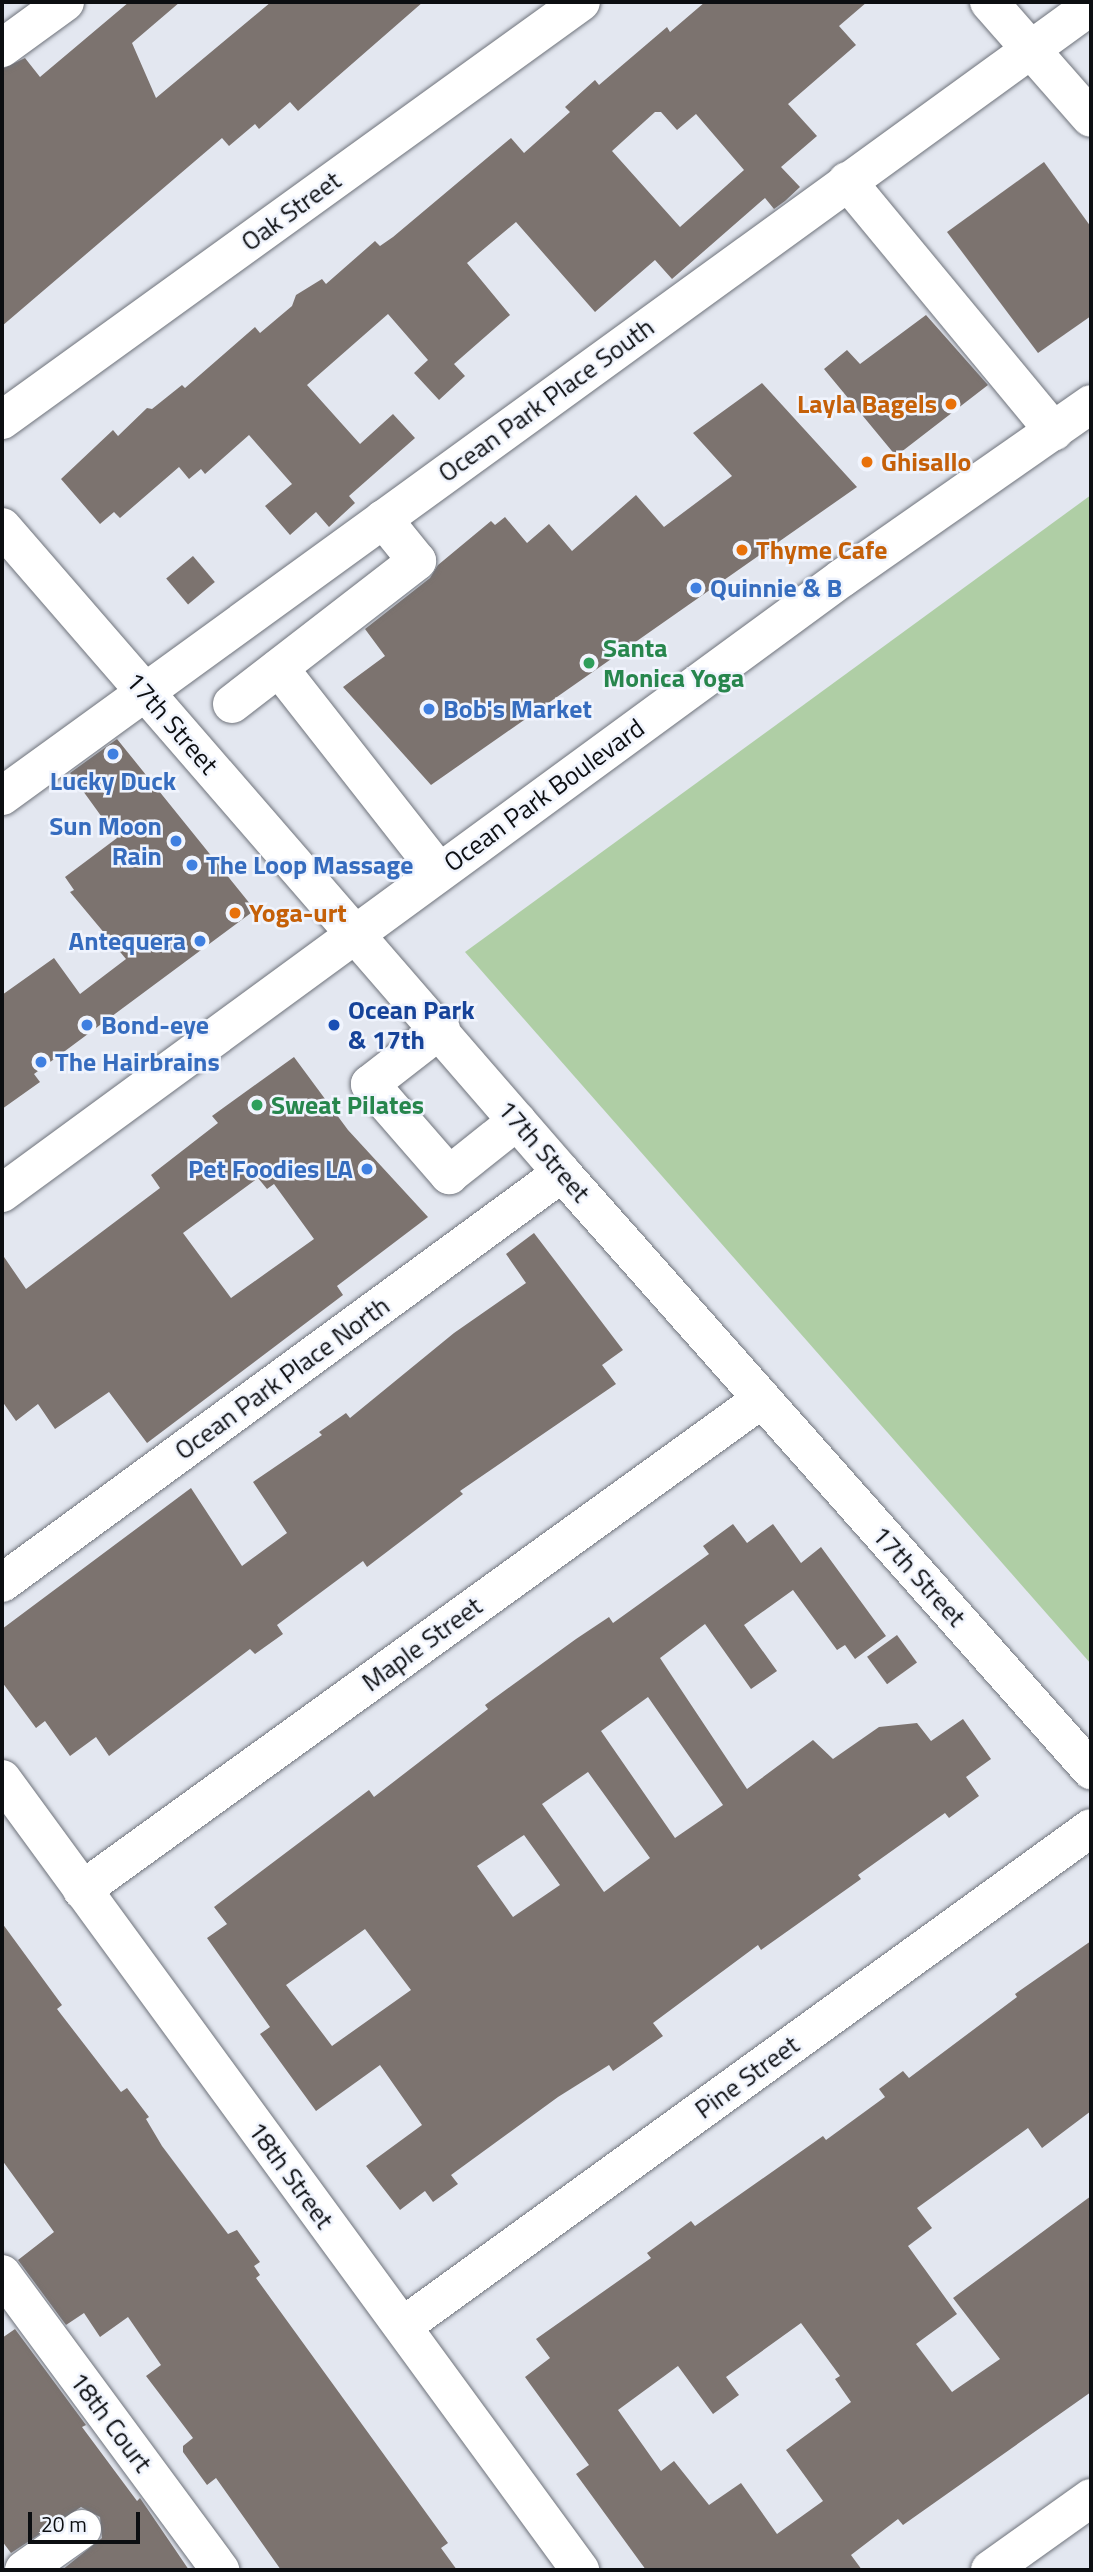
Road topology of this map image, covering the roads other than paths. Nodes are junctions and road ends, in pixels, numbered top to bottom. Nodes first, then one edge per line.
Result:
1 (65, 2) edge
2 (581, 2) edge
3 (989, 2) edge
4 (1091, 6) edge
5 (2, 48) edge
6 (1032, 50) junction
7 (1091, 118) edge
8 (847, 181) junction
9 (1091, 404) edge
10 (2, 420) edge
11 (1054, 430) junction
12 (383, 519) junction
13 (2, 527) edge
14 (279, 667) junction
15 (146, 691) junction
16 (232, 704) dead end
17 (2, 796) edge
18 (439, 872) junction
19 (357, 935) junction
20 (441, 1030) junction
21 (517, 1121) junction
22 (562, 1173) junction
23 (2, 1193) edge
24 (762, 1399) junction
25 (2, 1583) edge
26 (1091, 1770) edge
27 (2, 1779) edge
28 (1091, 1828) edge
29 (82, 1890) junction
30 (2, 2273) edge
31 (403, 2326) junction
32 (1091, 2498) edge
33 (82, 2529) dead end
34 (24, 2570) edge
35 (220, 2570) edge
36 (580, 2570) edge
37 (990, 2570) edge

1 - 5 street
2 - 10 street, Oak Street
3 - 6 street
4 - 6 street, Ocean Park Place South
6 - 7 street
6 - 8 street, Ocean Park Place South
8 - 11 street
8 - 12 street, Ocean Park Place South
9 - 11 street, Ocean Park Boulevard
11 - 18 street, Ocean Park Boulevard
12 - 14 street
12 - 15 street, Ocean Park Place South
13 - 15 street, 17th Street
14 - 16 street
14 - 18 street
15 - 17 street, Ocean Park Place South
15 - 19 street, 17th Street
18 - 19 street, Ocean Park Boulevard
19 - 20 street, 17th Street
19 - 23 street, Ocean Park Boulevard
20 - 21 street, 17th Street
20 - 21 street
21 - 22 street, 17th Street
22 - 24 street, 17th Street
22 - 25 street, Ocean Park Place North
24 - 26 street, 17th Street
24 - 29 street, Maple Street
27 - 29 street, 18th Street
28 - 31 street, Pine Street
29 - 31 street, 18th Street
30 - 35 street, 18th Court
31 - 36 street, 18th Street
32 - 37 street
33 - 34 street

